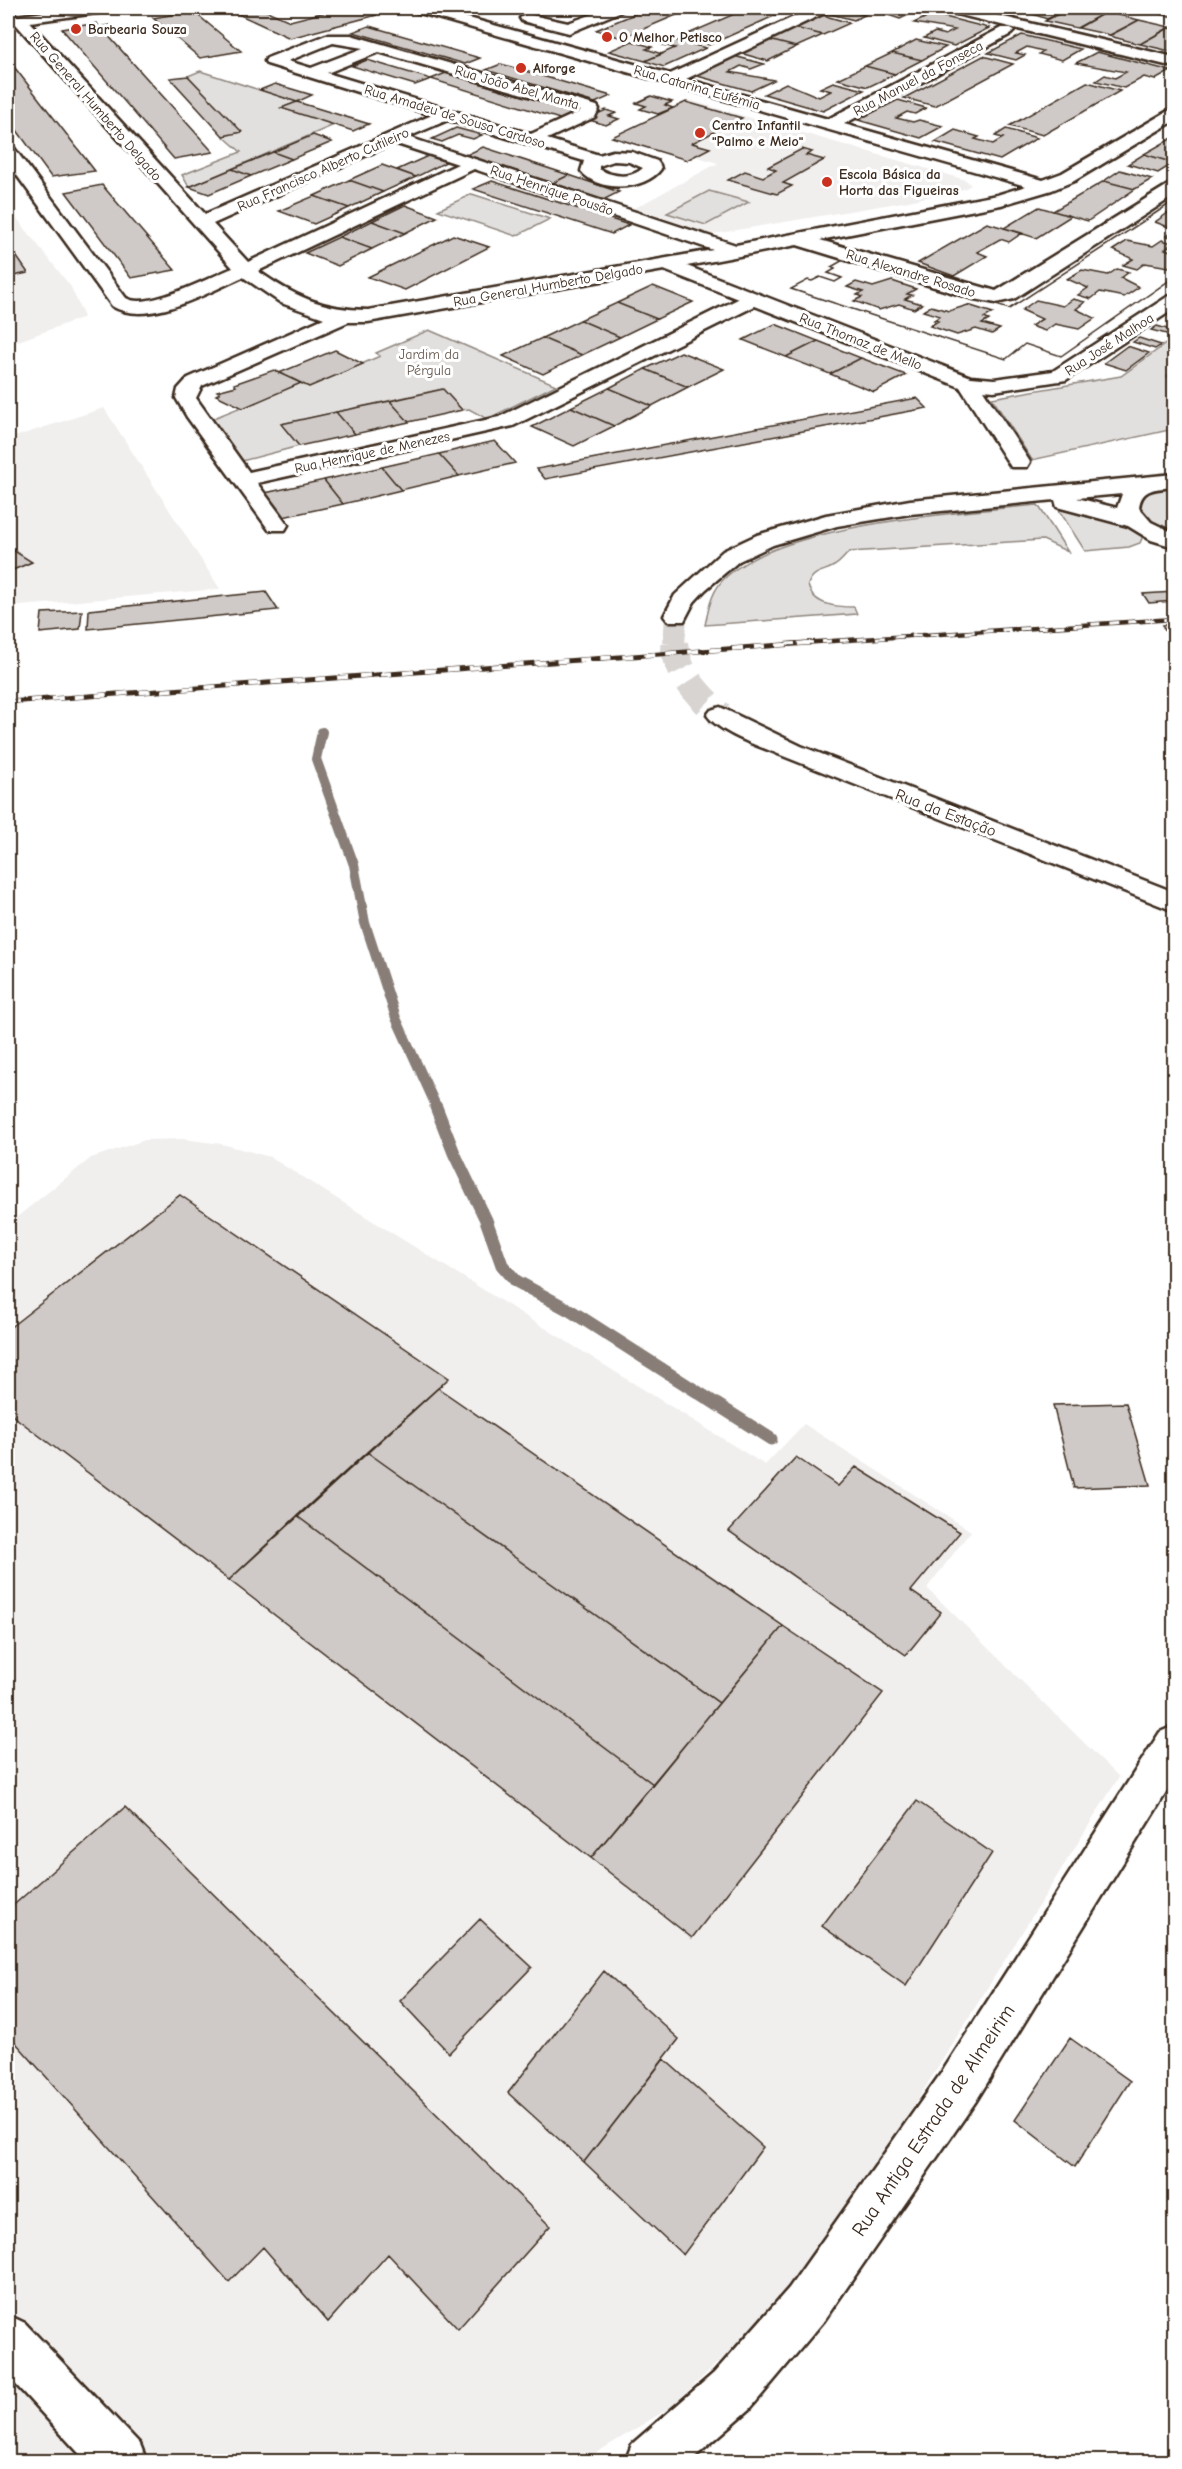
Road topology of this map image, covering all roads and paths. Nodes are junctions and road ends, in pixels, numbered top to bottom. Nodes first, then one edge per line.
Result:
1 (104, 8) edge
2 (417, 8) edge
3 (622, 8) edge
4 (824, 8) edge
5 (949, 8) edge
6 (971, 10) edge
7 (487, 11) dead end
8 (507, 12) dead end
9 (449, 16) junction
10 (14, 20) edge
11 (1006, 32) dead end
12 (378, 47) junction
13 (1174, 62) edge
14 (312, 73) junction
15 (670, 80) junction
16 (447, 114) junction
17 (1174, 114) edge
18 (829, 125) junction
19 (394, 138) junction
20 (532, 140) junction
21 (8, 152) edge
22 (597, 160) dead end
23 (472, 163) junction
24 (1046, 186) junction
25 (1174, 189) edge
26 (200, 223) junction
27 (798, 239) junction
28 (734, 251) junction
29 (666, 264) junction
30 (245, 270) junction
31 (754, 299) junction
32 (1174, 301) edge
33 (345, 316) junction
34 (968, 383) junction
35 (1019, 462) dead end
36 (243, 480) junction
37 (1174, 482) edge
38 (1143, 485) junction
39 (997, 500) junction
40 (1138, 522) junction
41 (278, 525) dead end
42 (1174, 540) edge
43 (676, 616) tunnel mouth
44 (720, 715) tunnel mouth
45 (1174, 902) edge
46 (1174, 1745) edge
47 (8, 2340) edge
48 (121, 2458) edge
49 (650, 2462) edge

1 - 10 street
2 - 9 street, Rua Catarina Eufémia
3 - 8 street
4 - 15 street
5 - 6 street
6 - 13 street
7 - 9 street
9 - 15 street, Rua Catarina Eufémia
10 - 26 street, Rua General Humberto Delgado
11 - 18 street, Rua Manuel da Fonseca
12 - 14 street
12 - 14 street, Rua João Abel Manta
12 - 20 street, Rua João Abel Manta
14 - 16 street, Rua Amadeu de Sousa Cardoso
15 - 18 street, Rua Catarina Eufémia
16 - 19 street, Rua Francisco Alberto Cutileiro
16 - 20 street, Rua Amadeu de Sousa Cardoso
17 - 24 street, Rua General Humberto Delgado
18 - 24 street, Rua Catarina Eufémia
19 - 23 street
19 - 26 street, Rua Francisco Alberto Cutileiro
20 - 22 street, Rua Amadeu de Sousa Cardoso
21 - 30 street, Rua Henrique Pousão
23 - 28 street, Rua Henrique Pousão
23 - 30 street, Rua Henrique Pousão
24 - 27 street, Rua General Humberto Delgado
25 - 27 street, Rua Alexandre Rosado
26 - 30 street, Rua General Humberto Delgado
27 - 28 street, Rua General Humberto Delgado
28 - 29 street, Rua General Humberto Delgado
29 - 31 street, Rua Thomaz de Mello
29 - 33 street, Rua General Humberto Delgado
30 - 33 street, Rua General Humberto Delgado
31 - 34 street, Rua Thomaz de Mello
31 - 36 street, Rua Henrique de Menezes
32 - 34 street, Rua José Malhoa
33 - 36 street
34 - 35 street
36 - 41 street
37 - 38 street
38 - 39 street
38 - 40 street
39 - 40 street
39 - 43 street
40 - 42 street
44 - 45 street, Rua da Estação
46 - 49 street, Rua Antiga Estrada de Almeirim
47 - 48 street

